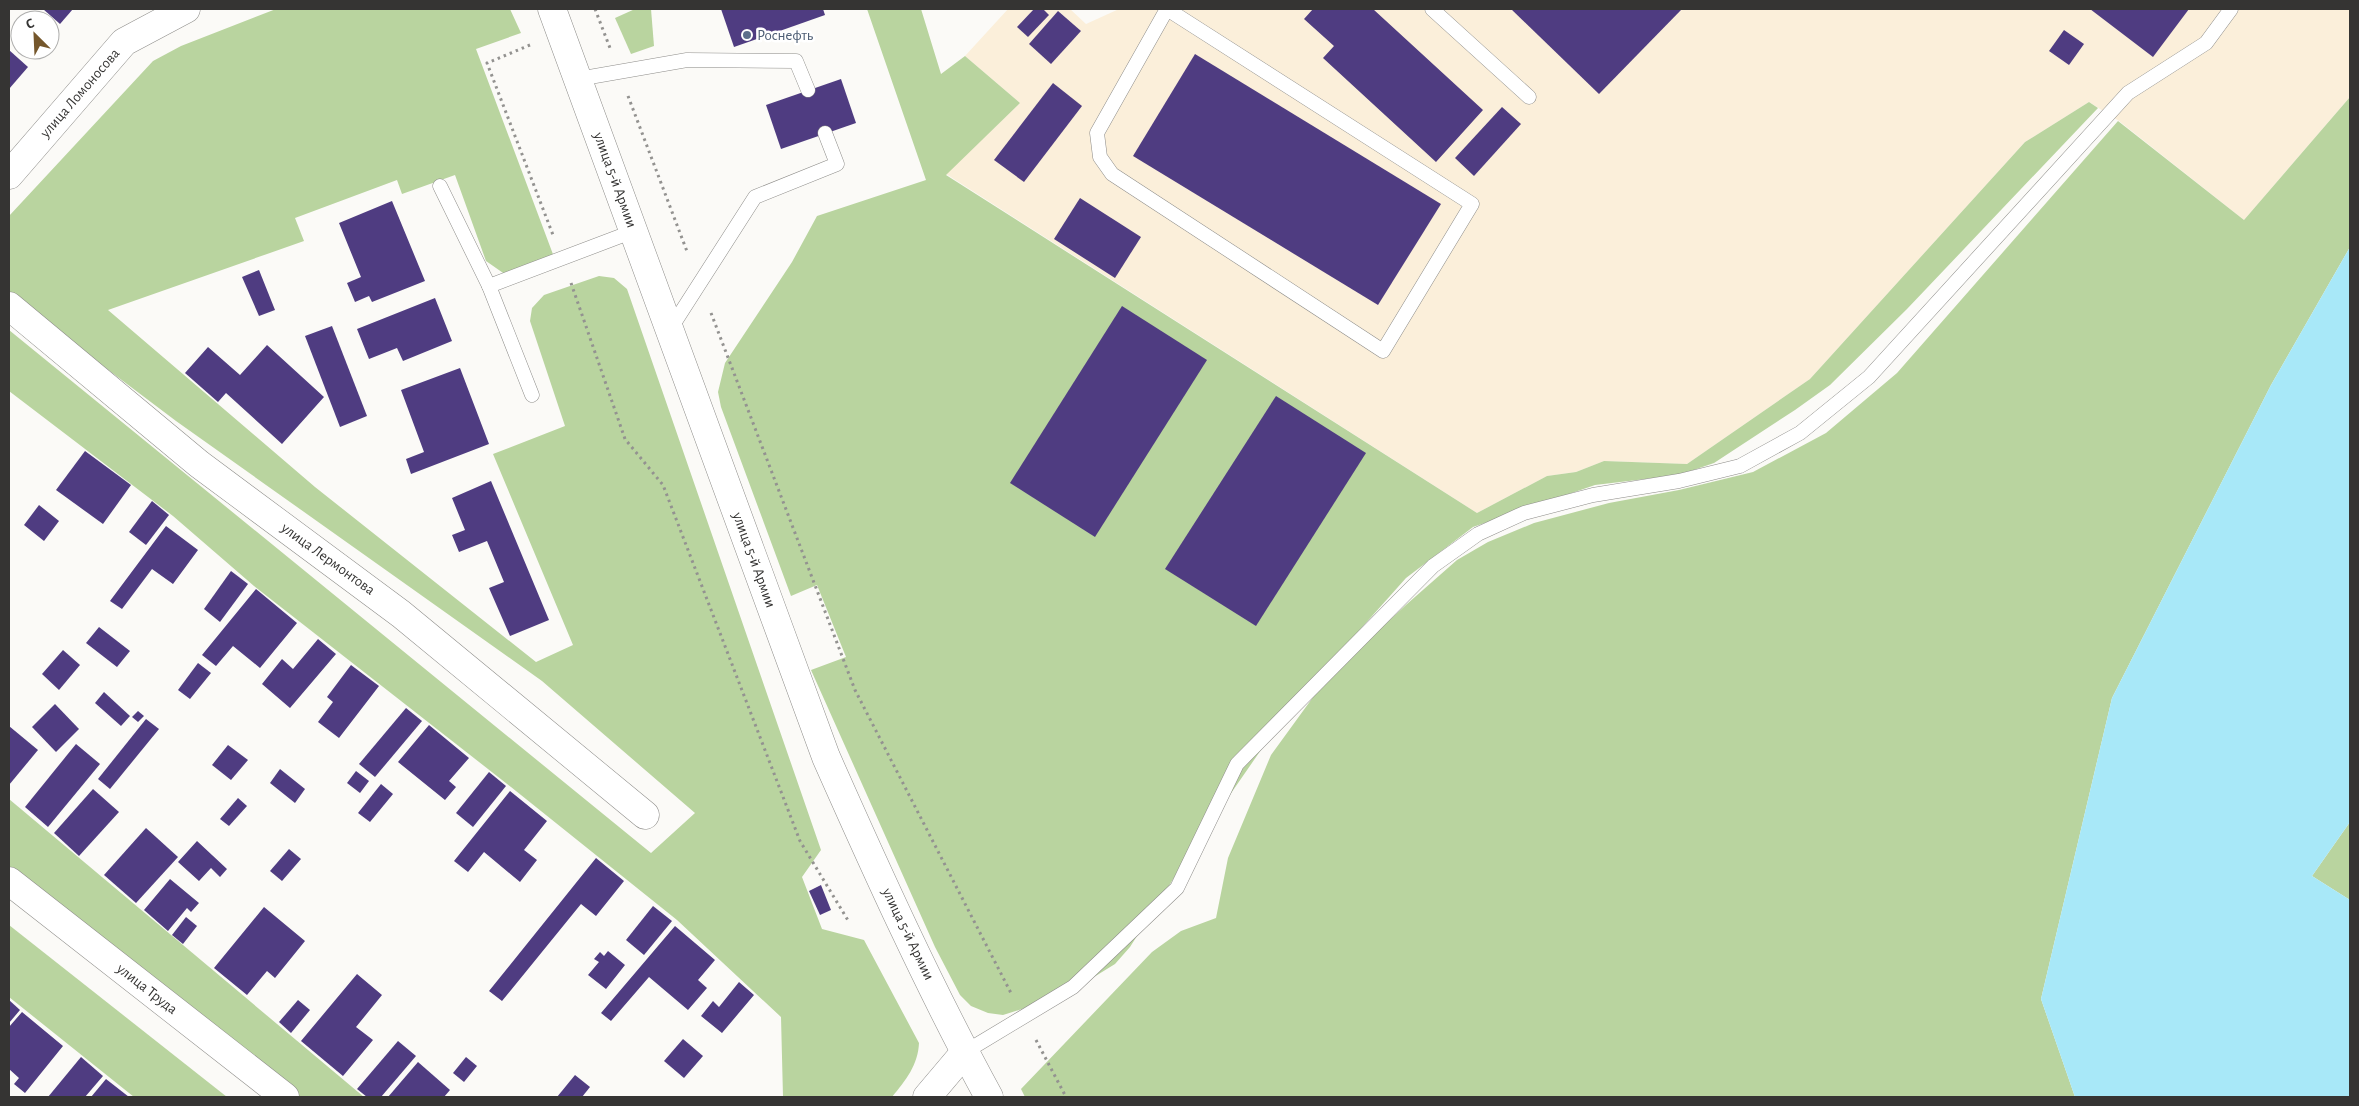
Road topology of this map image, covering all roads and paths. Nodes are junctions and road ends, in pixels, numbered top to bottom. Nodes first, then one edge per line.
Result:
1 (186, 9) edge
2 (595, 9) edge
3 (1167, 9) edge
4 (1432, 9) edge
5 (2232, 9) edge
6 (598, 17) junction
7 (557, 20) edge
8 (619, 72) junction
9 (578, 79) junction
10 (808, 90) dead end
11 (1528, 97) dead end
12 (825, 134) dead end
13 (9, 176) edge
14 (440, 186) dead end
15 (634, 231) junction
16 (562, 258) junction
17 (700, 283) junction
18 (489, 286) junction
19 (9, 306) edge
20 (670, 328) junction
21 (532, 395) dead end
22 (645, 815) dead end
23 (9, 881) edge
24 (849, 922) dead end
25 (1016, 1001) dead end
26 (1034, 1036) dead end
27 (965, 1052) junction
28 (285, 1097) edge
29 (928, 1097) edge
30 (989, 1097) edge
31 (1066, 1097) edge

1 - 13 street, улица Ломоносова
2 - 6 path
3 - 3 lane
4 - 11 lane
5 - 27 lane
6 - 7 path
6 - 8 path
7 - 9 street, улица 5-й Армии
7 - 16 path
8 - 9 lane
8 - 10 lane
8 - 17 path
9 - 15 street, улица 5-й Армии
12 - 17 lane
14 - 18 lane
15 - 16 lane
15 - 20 street, улица 5-й Армии
16 - 18 lane
16 - 24 path
17 - 20 lane
17 - 25 path
18 - 21 lane
19 - 22 street, улица Лермонтова
20 - 27 street, улица 5-й Армии
23 - 28 street, улица Труда
26 - 31 path
27 - 29 street
27 - 30 street, улица 5-й Армии

